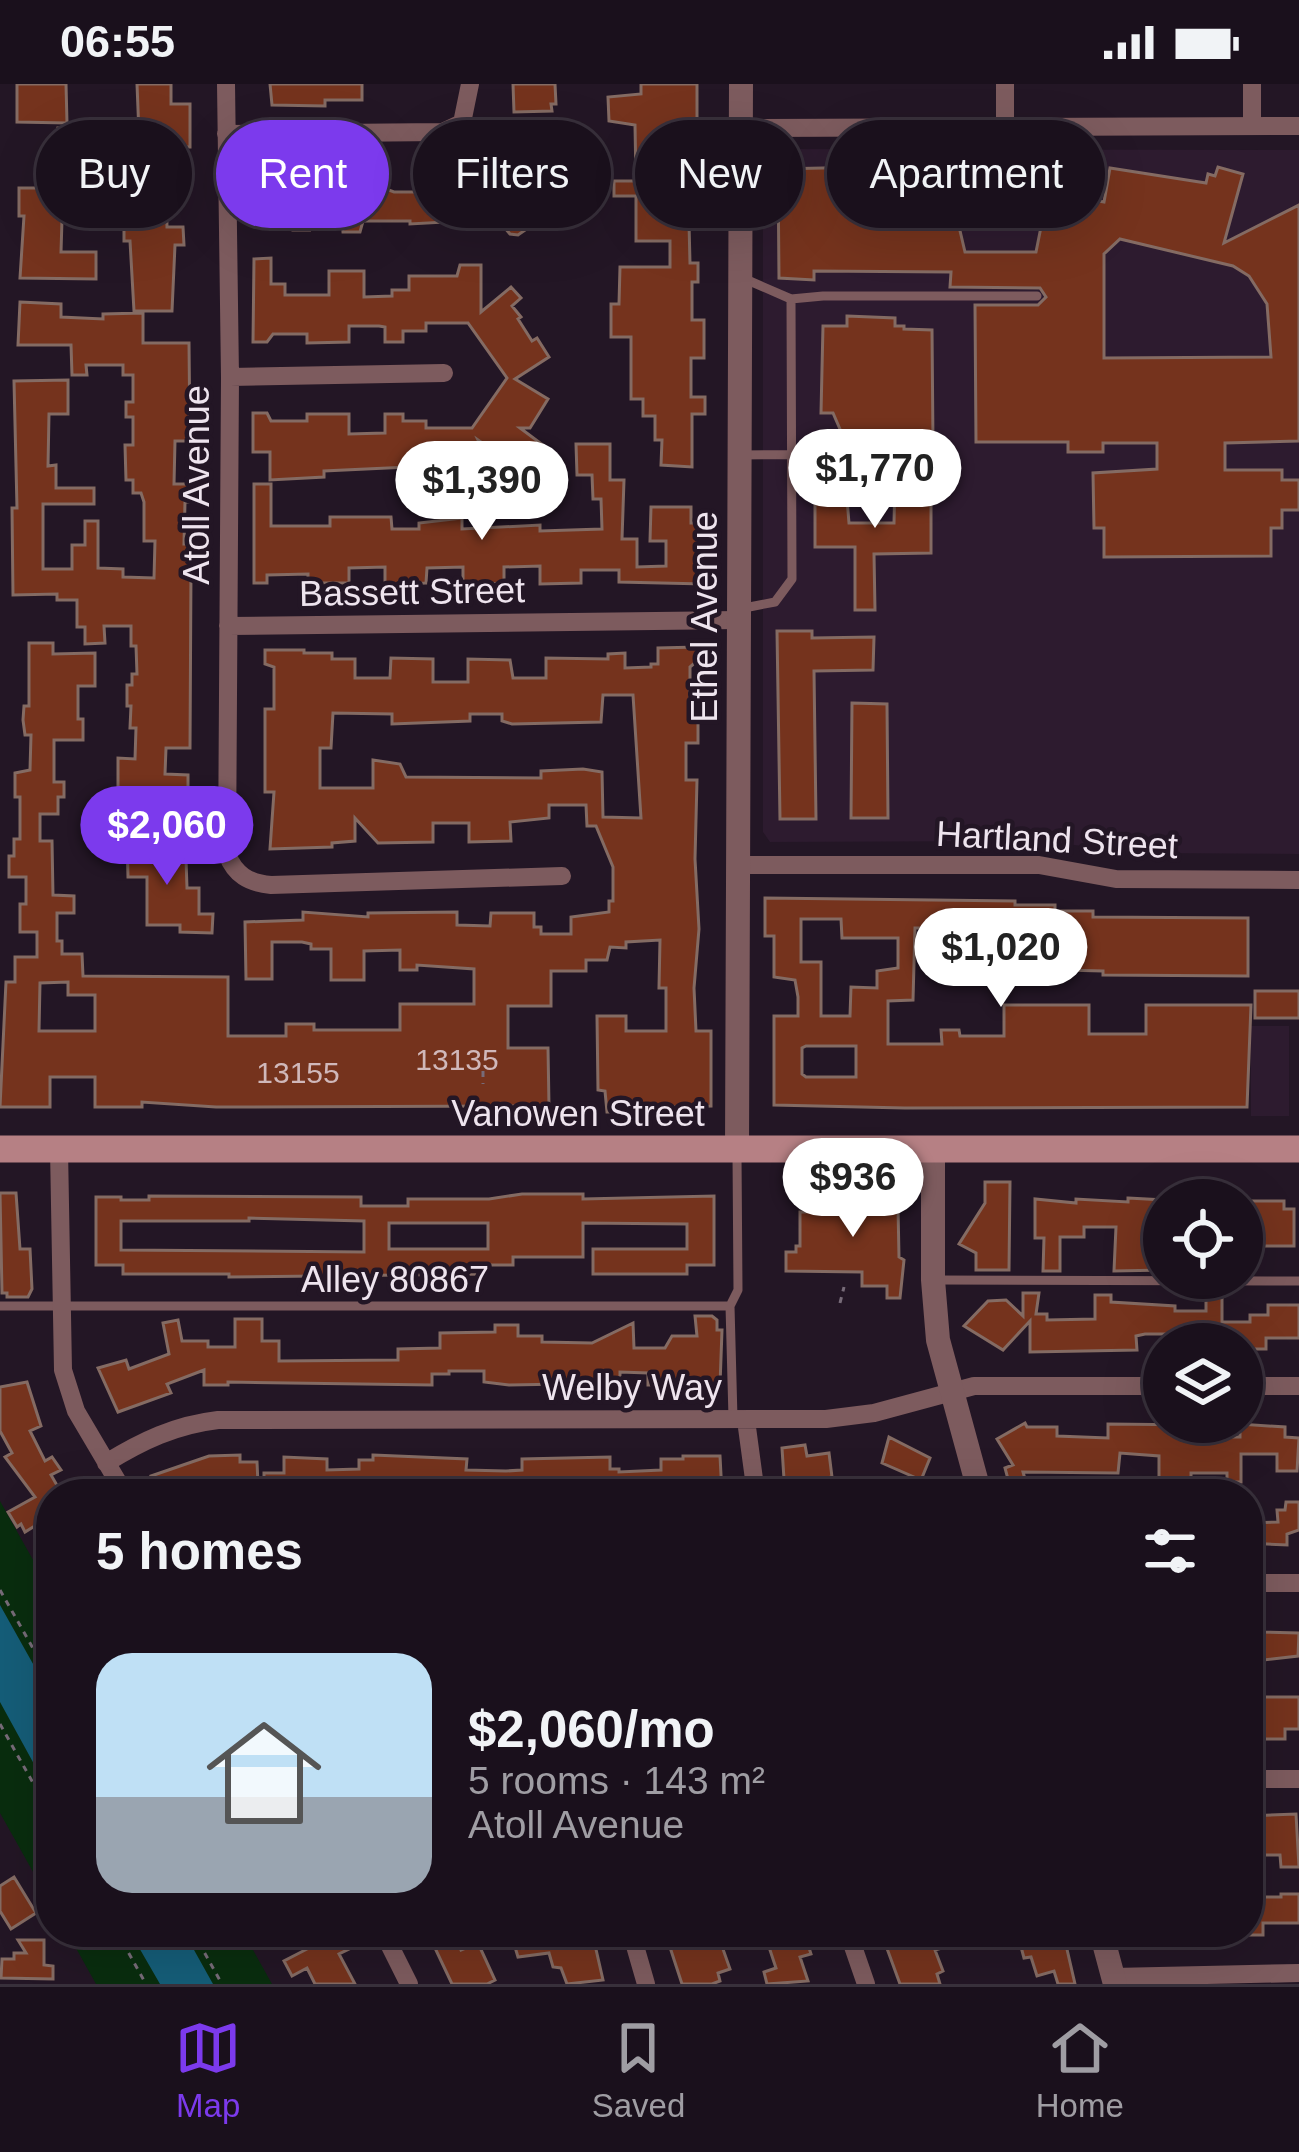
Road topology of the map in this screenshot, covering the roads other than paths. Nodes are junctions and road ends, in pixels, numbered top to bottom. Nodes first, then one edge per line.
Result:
1 (226, 84) edge
2 (470, 84) edge
3 (741, 84) edge
4 (1005, 84) edge
5 (1252, 84) edge
6 (226, 120) edge
7 (742, 120) edge
8 (1005, 120) edge
9 (1252, 125) junction
10 (1299, 125) edge
11 (1105, 126) edge
12 (389, 132) edge
13 (228, 228) edge
14 (741, 228) edge
15 (741, 277) junction
16 (1037, 296) dead end
17 (791, 299) junction
18 (444, 374) dead end
19 (230, 377) junction
20 (862, 454) dead end
21 (740, 455) junction
22 (791, 455) junction
23 (739, 614) junction
24 (228, 626) junction
25 (740, 865) junction
26 (562, 876) dead end
27 (1299, 880) edge
28 (0, 1149) edge
29 (59, 1149) junction
30 (737, 1149) junction
31 (1299, 1149) edge
32 (933, 1150) junction
33 (933, 1280) junction
34 (1299, 1281) edge
35 (0, 1306) edge
36 (60, 1306) junction
37 (730, 1306) junction
38 (1143, 1386) edge
39 (1263, 1386) edge
40 (1299, 1386) edge
41 (951, 1392) junction
42 (739, 1420) junction
43 (106, 1463) junction
44 (115, 1479) edge
45 (753, 1479) edge
46 (976, 1479) edge
47 (1263, 1583) edge
48 (1299, 1583) edge
49 (1299, 1778) edge
50 (1263, 1779) edge
51 (390, 1947) edge
52 (635, 1947) edge
53 (853, 1947) edge
54 (1105, 1947) edge
55 (1299, 1973) edge
56 (1114, 1980) edge
57 (409, 1984) edge
58 (646, 1984) edge
59 (866, 1984) edge

1 - 6 street, Atoll Avenue
2 - 12 street
3 - 7 street, Ethel Avenue
4 - 8 street
5 - 9 street
9 - 10 street
9 - 11 street
13 - 19 street, Atoll Avenue
14 - 15 street, Ethel Avenue
15 - 17 lane
15 - 21 street, Ethel Avenue
16 - 17 lane
17 - 22 lane
18 - 19 street
19 - 24 street, Atoll Avenue
20 - 22 lane
21 - 22 lane
21 - 23 street, Ethel Avenue
22 - 23 lane
23 - 24 street, Bassett Street
23 - 25 street, Ethel Avenue
24 - 26 street, Atoll Avenue
25 - 27 street, Hartland Street
25 - 30 street, Ethel Avenue
28 - 29 main road, Vanowen Street
29 - 30 main road, Vanowen Street
29 - 36 street
30 - 32 main road, Vanowen Street
30 - 37 lane
31 - 32 main road, Vanowen Street
32 - 33 street
33 - 34 lane
33 - 41 street
35 - 36 lane, Alley 80867
36 - 37 lane, Alley 80867
36 - 43 street
37 - 42 lane
38 - 41 street, Welby Way
39 - 40 street
41 - 42 street, Welby Way
41 - 46 street
42 - 43 street, Welby Way
42 - 45 street
43 - 44 street
47 - 48 street
49 - 50 street
51 - 57 street
52 - 58 street
53 - 59 street
54 - 56 street
55 - 56 street

